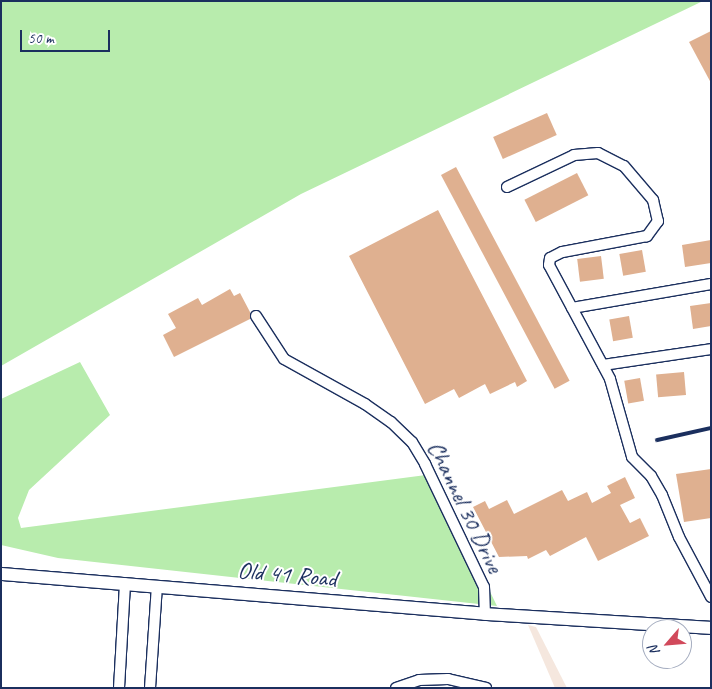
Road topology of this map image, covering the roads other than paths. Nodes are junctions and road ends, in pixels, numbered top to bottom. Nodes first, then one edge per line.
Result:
1 (507, 187) dead end
2 (711, 284) edge
3 (572, 308) junction
4 (256, 316) dead end
5 (711, 348) edge
6 (603, 365) junction
7 (1, 574) edge
8 (125, 583) junction
9 (158, 586) junction
10 (711, 597) edge
11 (485, 614) junction
12 (711, 628) edge
13 (119, 688) edge
14 (150, 688) edge
15 (396, 688) edge
16 (486, 688) edge

1 - 3 street
2 - 3 street
3 - 6 street
4 - 11 street, Channel 30 Drive
5 - 6 street
6 - 10 street
7 - 8 street, Old 41 Road
8 - 9 street, Old 41 Road
8 - 13 street
9 - 11 street, Old 41 Road
9 - 14 street
11 - 12 street, Old 41 Road
15 - 16 street

